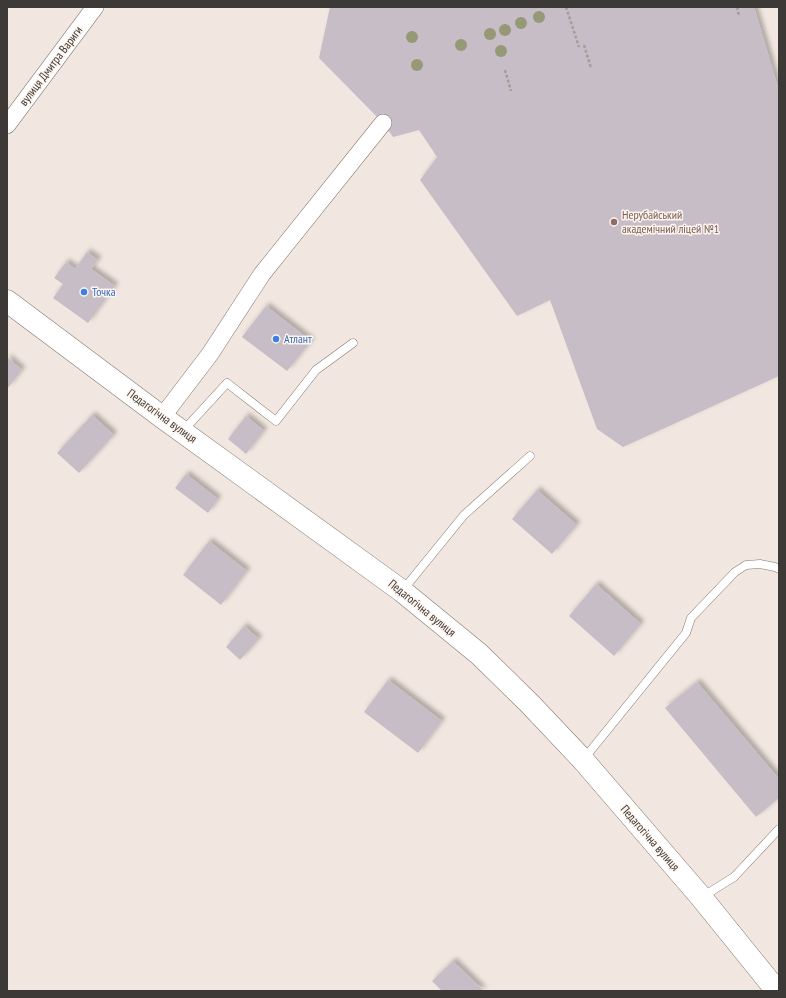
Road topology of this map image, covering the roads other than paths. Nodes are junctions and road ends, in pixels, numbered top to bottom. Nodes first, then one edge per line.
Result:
1 (95, 7) edge
2 (383, 123) dead end
3 (7, 125) edge
4 (7, 301) edge
5 (353, 344) dead end
6 (162, 417) junction
7 (183, 432) junction
8 (530, 456) dead end
9 (779, 569) edge
10 (402, 591) junction
11 (583, 760) junction
12 (779, 829) edge
13 (701, 897) junction
14 (774, 988) edge

1 - 3 street, вулиця Дмитра Вариги
2 - 6 street
4 - 6 street, Педагогічна вулиця
5 - 7 lane
6 - 7 street, Педагогічна вулиця
7 - 10 street, Педагогічна вулиця
8 - 10 lane
9 - 11 lane
10 - 11 street, Педагогічна вулиця
11 - 13 street, Педагогічна вулиця
12 - 13 lane
13 - 14 street, Педагогічна вулиця

